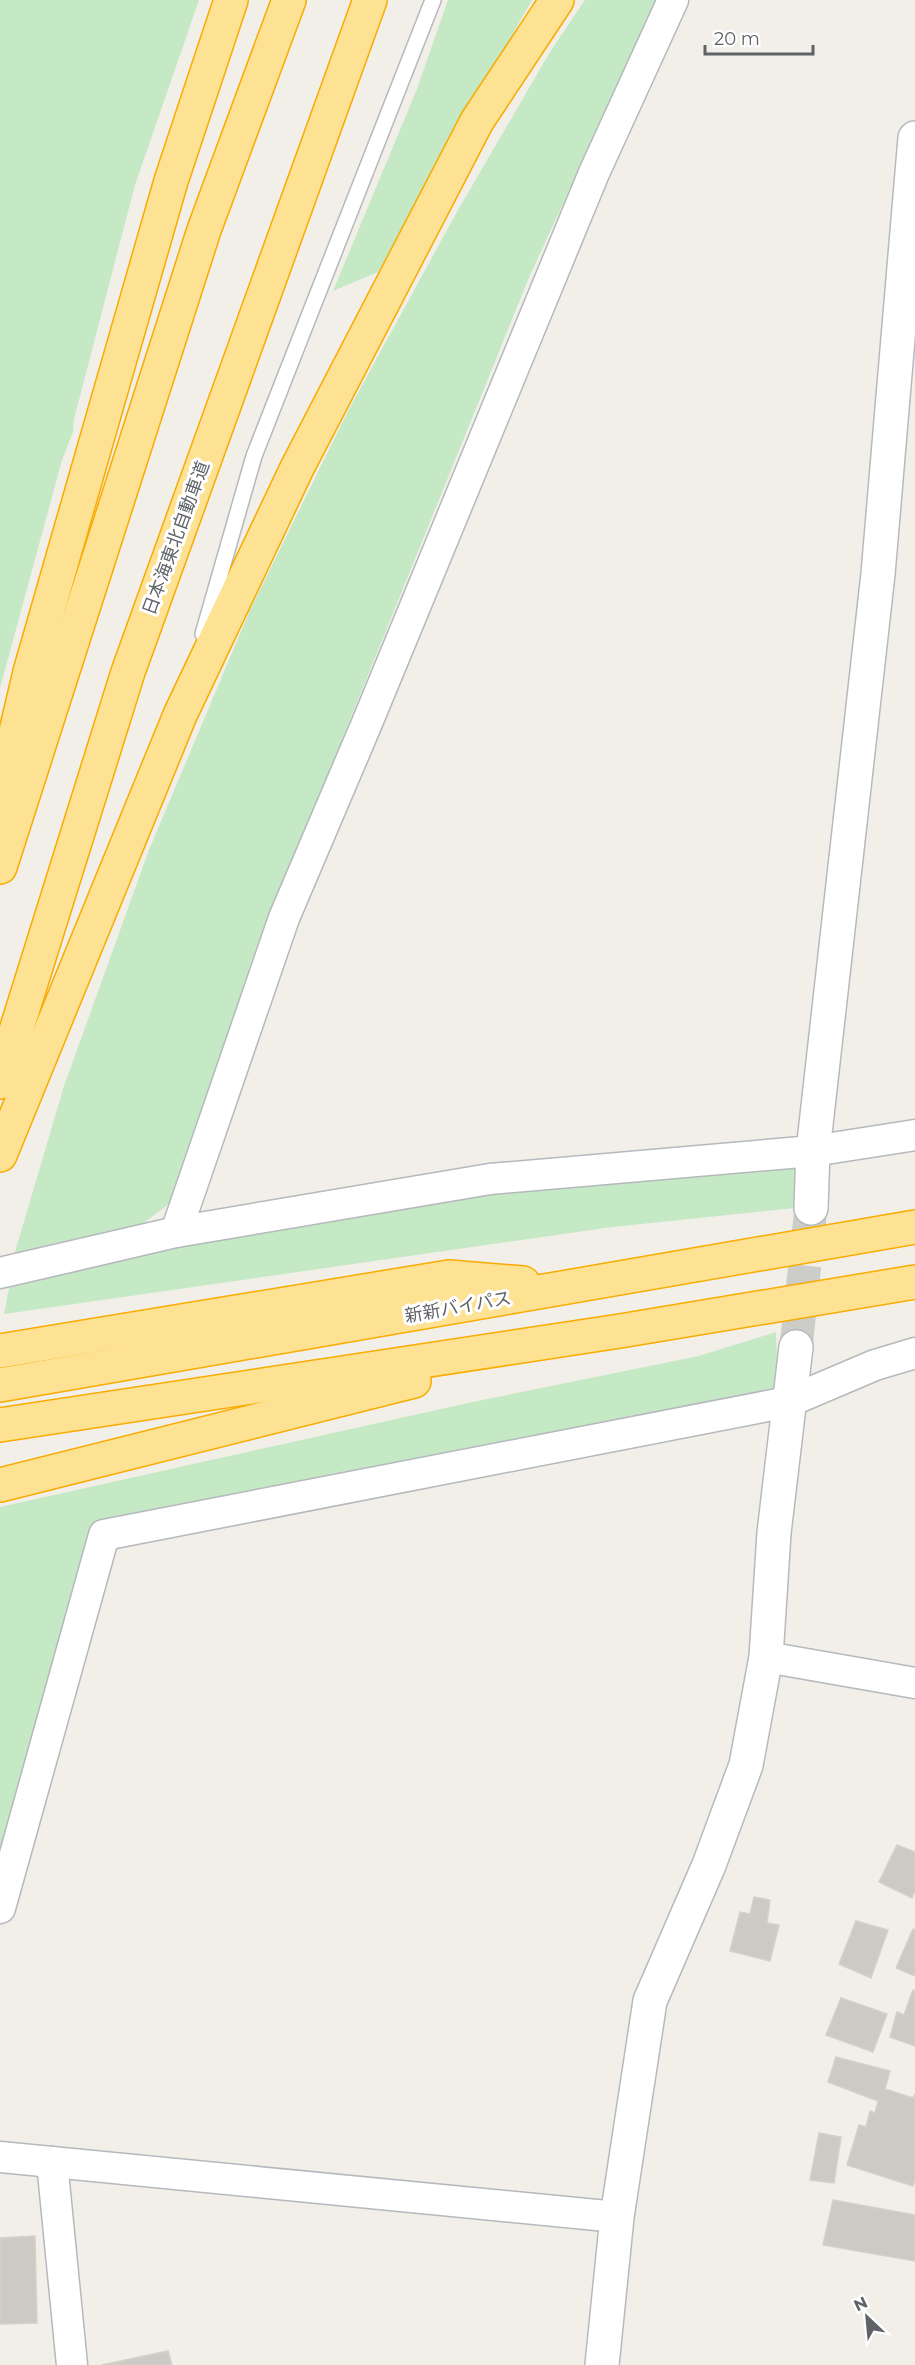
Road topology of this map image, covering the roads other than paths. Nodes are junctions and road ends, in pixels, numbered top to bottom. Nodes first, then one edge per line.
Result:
1 (231, 0) edge
2 (289, 0) edge
3 (370, 0) edge
4 (433, 0) edge
5 (557, 0) edge
6 (673, 0) edge
7 (915, 138) edge
8 (180, 715) junction
9 (0, 800) edge
10 (0, 867) edge
11 (0, 1082) edge
12 (915, 1135) edge
13 (813, 1151) junction
14 (0, 1155) edge
15 (811, 1208) tunnel mouth
16 (915, 1227) edge
17 (176, 1232) junction
18 (0, 1273) edge
19 (915, 1282) edge
20 (570, 1287) junction
21 (620, 1331) junction
22 (796, 1347) tunnel mouth
23 (0, 1351) edge
24 (915, 1353) edge
25 (0, 1385) edge
26 (788, 1402) junction
27 (0, 1425) edge
28 (0, 1485) edge
29 (766, 1657) junction
30 (915, 1683) edge
31 (0, 1908) edge
32 (0, 2157) edge
33 (52, 2162) junction
34 (617, 2217) junction
35 (72, 2365) edge
36 (602, 2365) edge

1 - 9 highway
2 - 10 highway
3 - 11 highway, 日本海東北自動車道
4 - 8 lane
5 - 8 highway
6 - 17 street
7 - 13 street
8 - 14 highway
12 - 13 street
13 - 15 street
13 - 17 street
16 - 20 highway, 新新バイパス
17 - 18 street
19 - 21 highway
20 - 23 highway
20 - 25 highway, 新新バイパス
21 - 27 highway
21 - 28 highway
22 - 26 street
24 - 26 street
26 - 29 street
26 - 31 street
29 - 30 street
29 - 34 street
32 - 33 street
33 - 34 street
33 - 35 street
34 - 36 street

